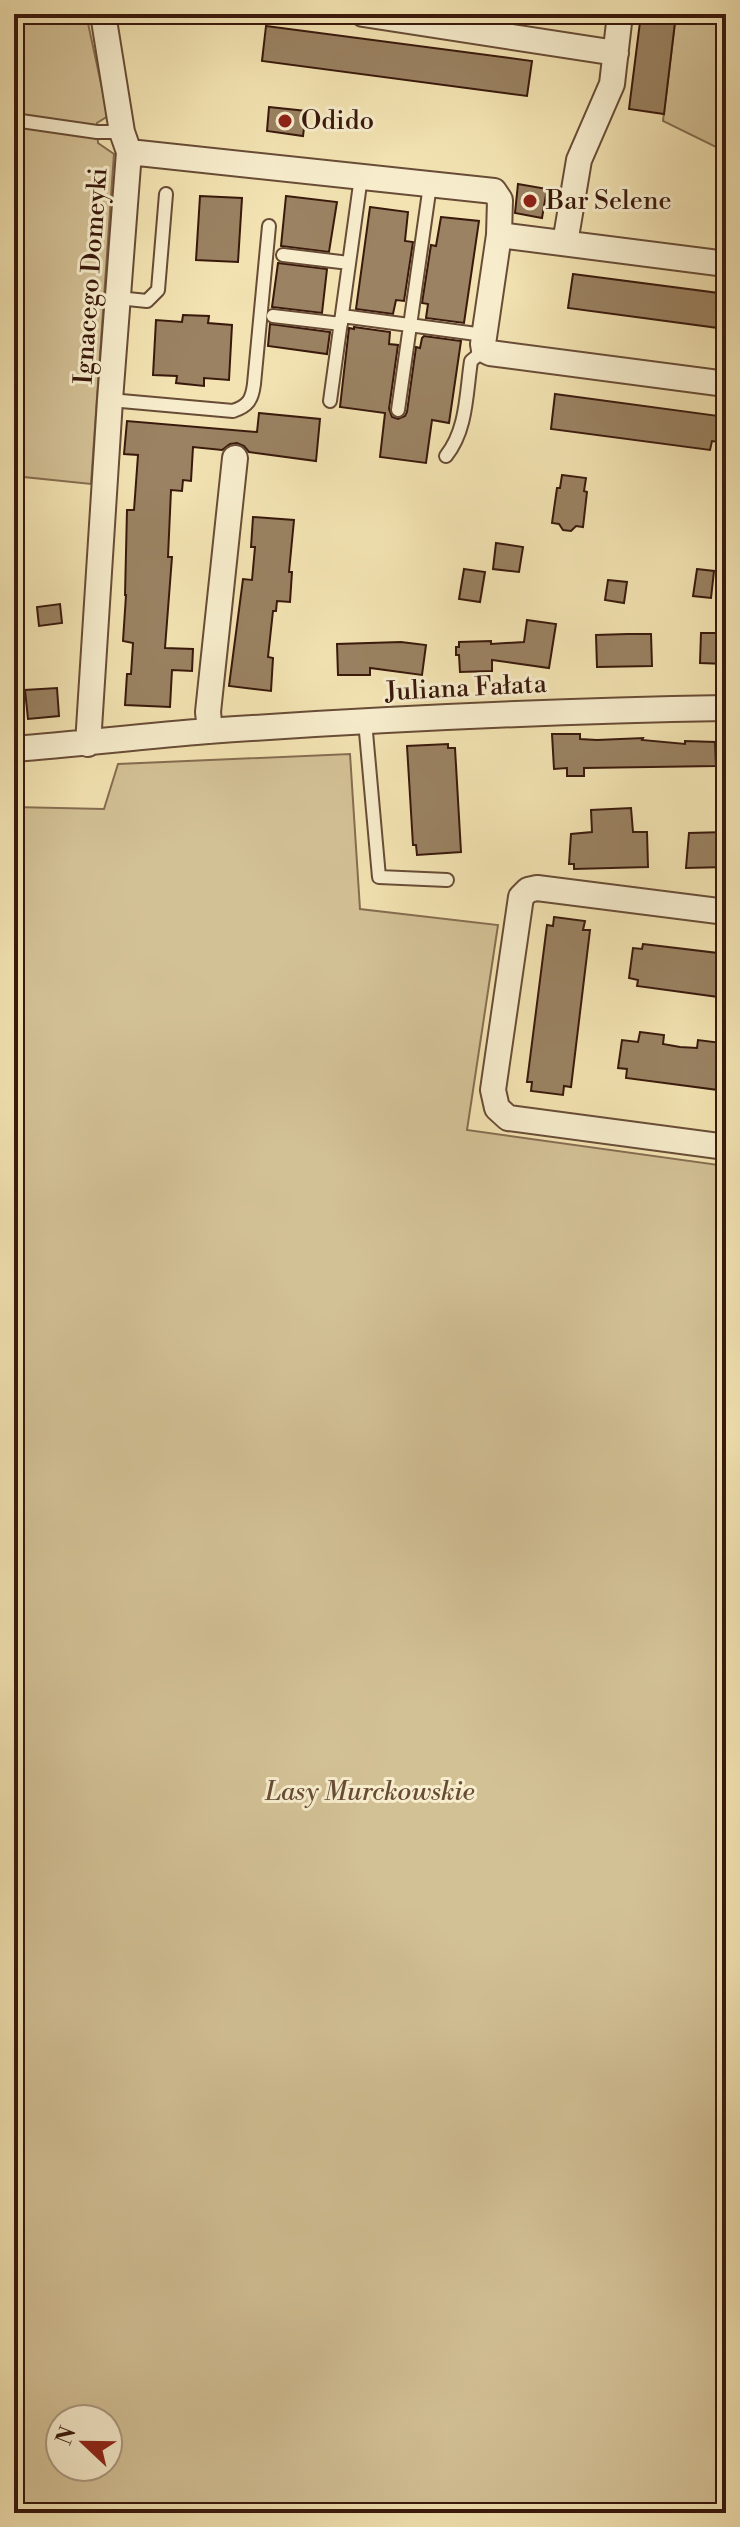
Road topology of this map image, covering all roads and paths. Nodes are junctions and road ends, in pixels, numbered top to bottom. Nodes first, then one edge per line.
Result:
1 (103, 14) edge
2 (363, 14) edge
3 (620, 14) edge
4 (616, 53) junction
5 (14, 120) edge
6 (125, 142) junction
7 (361, 177) junction
8 (430, 185) junction
9 (166, 194) dead end
10 (269, 226) dead end
11 (499, 235) junction
12 (565, 243) junction
13 (283, 255) dead end
14 (349, 263) junction
15 (726, 264) edge
16 (118, 298) junction
17 (273, 316) dead end
18 (341, 320) junction
19 (410, 325) junction
20 (484, 342) junction
21 (726, 384) edge
22 (110, 400) junction
23 (330, 401) dead end
24 (398, 410) dead end
25 (446, 456) dead end
26 (235, 458) dead end
27 (726, 708) edge
28 (365, 721) junction
29 (210, 731) junction
30 (88, 744) junction
31 (14, 749) edge
32 (447, 880) dead end
33 (726, 912) edge
34 (726, 1147) edge

1 - 6 street, Ignacego Domeyki
2 - 4 street
3 - 4 street
4 - 12 street
5 - 6 lane
6 - 7 street
6 - 16 street, Ignacego Domeyki
7 - 8 street
7 - 14 lane
8 - 11 street
8 - 19 lane
9 - 16 lane
10 - 22 lane, Ignacego Domeyki
11 - 12 street
11 - 20 street
12 - 15 street
13 - 14 lane
14 - 18 lane
16 - 22 street, Ignacego Domeyki
17 - 18 lane
18 - 19 lane
18 - 23 lane
19 - 20 lane
19 - 24 lane
20 - 21 street
20 - 25 lane
22 - 30 street, Ignacego Domeyki
26 - 29 street
27 - 28 street, Juliana Fałata
28 - 29 street, Juliana Fałata
28 - 32 lane
29 - 30 street, Juliana Fałata
30 - 31 street, Juliana Fałata
33 - 34 street

